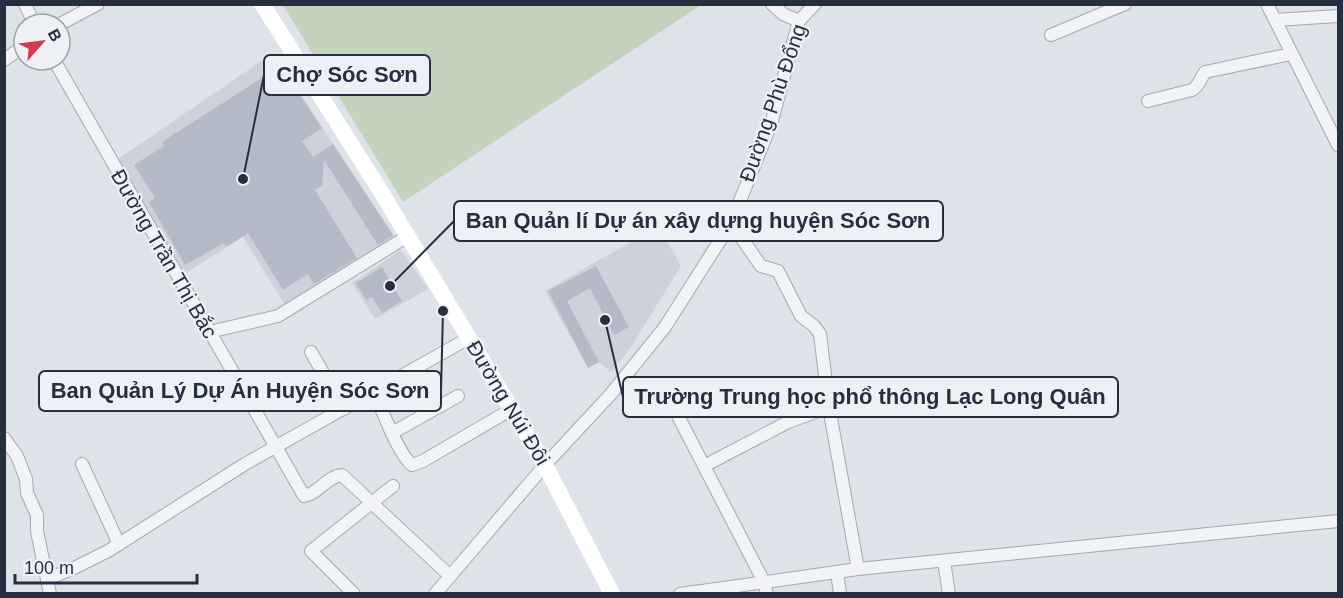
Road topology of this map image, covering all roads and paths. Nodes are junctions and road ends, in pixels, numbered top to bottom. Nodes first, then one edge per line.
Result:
1 (98, 4) edge
2 (262, 4) edge
3 (772, 4) edge
4 (815, 4) edge
5 (1125, 4) edge
6 (1267, 4) edge
7 (1338, 16) edge
8 (72, 18) edge
9 (1275, 20) junction
10 (799, 21) junction
11 (1051, 35) dead end
12 (1291, 54) junction
13 (61, 72) edge
14 (1149, 101) dead end
15 (1338, 146) edge
16 (731, 223) junction
17 (408, 236) junction
18 (209, 332) junction
19 (469, 338) junction
20 (311, 352) dead end
21 (374, 392) junction
22 (458, 396) dead end
23 (829, 407) junction
24 (512, 409) junction
25 (344, 410) junction
26 (676, 412) dead end
27 (392, 433) junction
28 (4, 438) edge
29 (274, 448) junction
30 (82, 464) dead end
31 (545, 465) junction
32 (704, 466) junction
33 (393, 486) dead end
34 (372, 502) junction
35 (1338, 521) edge
36 (119, 544) junction
37 (944, 561) junction
38 (858, 569) junction
39 (837, 572) junction
40 (449, 575) junction
41 (46, 579) junction
42 (765, 588) edge
43 (50, 594) edge
44 (354, 594) edge
45 (435, 594) edge
46 (612, 594) edge
47 (680, 594) edge
48 (840, 594) edge
49 (949, 594) edge

1 - 8 street
2 - 17 main road, Đường Núi Đôi
3 - 10 street
4 - 10 street, Đường Phù Đổng
5 - 11 street
6 - 9 street
7 - 9 street
9 - 12 street
10 - 16 street, Đường Phù Đổng
12 - 14 street
12 - 15 street
13 - 18 street, Đường Trần Thị Bắc
16 - 23 street
16 - 31 street, Đường Phù Đổng
17 - 18 street
17 - 19 main road, Đường Núi Đôi
18 - 29 street, Đường Trần Thị Bắc
19 - 21 street
19 - 24 main road, Đường Núi Đôi
20 - 25 street
21 - 25 street
21 - 27 street
22 - 27 street
23 - 32 street
23 - 38 street
24 - 27 street
24 - 31 main road, Đường Núi Đôi
25 - 29 street
26 - 32 street
28 - 41 street
29 - 34 street, Đường Trần Thị Bắc
29 - 36 street
30 - 36 street
31 - 40 street, Đường Phù Đổng
31 - 46 main road, Đường Núi Đôi
32 - 42 street
33 - 34 street
34 - 40 street
34 - 44 street
35 - 37 street
36 - 41 street
37 - 38 street
37 - 49 street
38 - 39 street
39 - 42 street
39 - 48 street
40 - 45 street, Đường Phù Đổng
41 - 43 street
42 - 47 street

